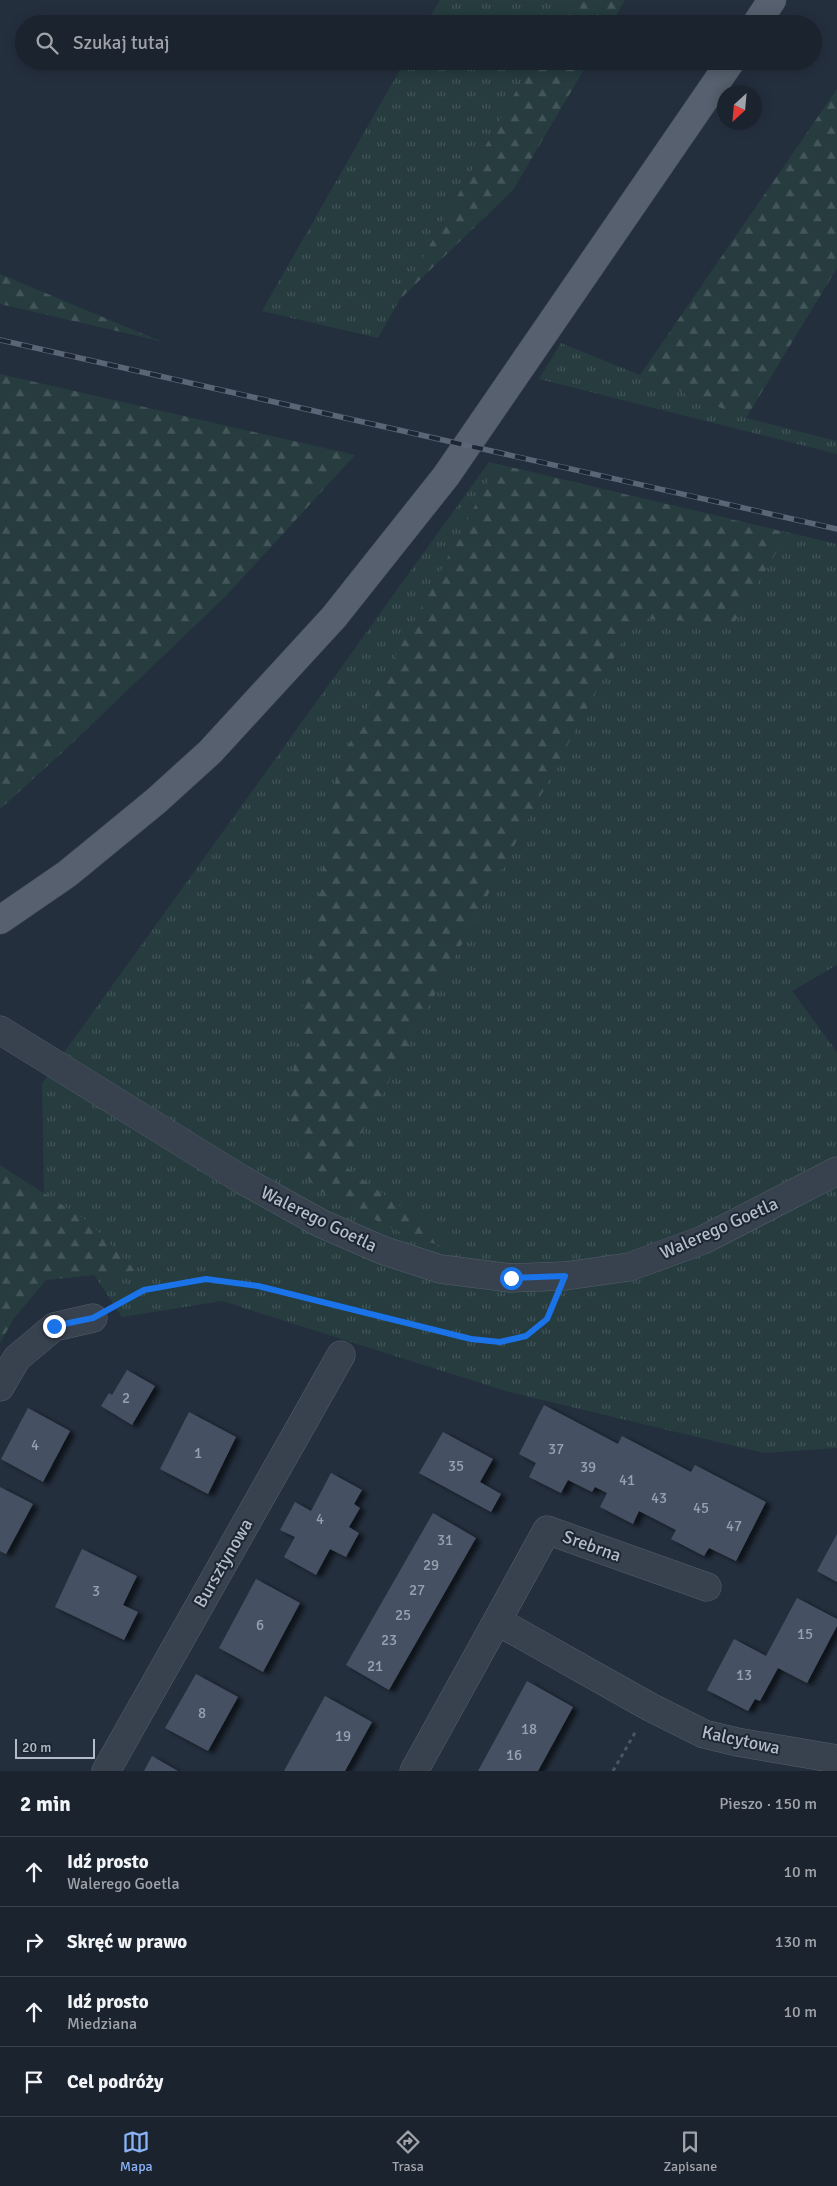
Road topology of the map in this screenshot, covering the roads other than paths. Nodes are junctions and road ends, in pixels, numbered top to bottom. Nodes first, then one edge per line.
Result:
1 (772, 0) edge
2 (762, 15) edge
3 (725, 70) edge
4 (0, 920) edge
5 (0, 1030) edge
6 (837, 1170) edge
7 (93, 1318) road end
8 (341, 1356) dead end
9 (0, 1387) edge
10 (707, 1588) dead end
11 (497, 1621) junction
12 (831, 1757) edge
13 (106, 1771) edge
14 (414, 1771) edge

1 - 2 main road
3 - 4 main road
5 - 6 street, Walerego Goetla
7 - 9 street
8 - 13 street, Bursztynowa
10 - 11 street, Srebrna
11 - 12 street, Kalcytowa
11 - 14 street, Srebrna

